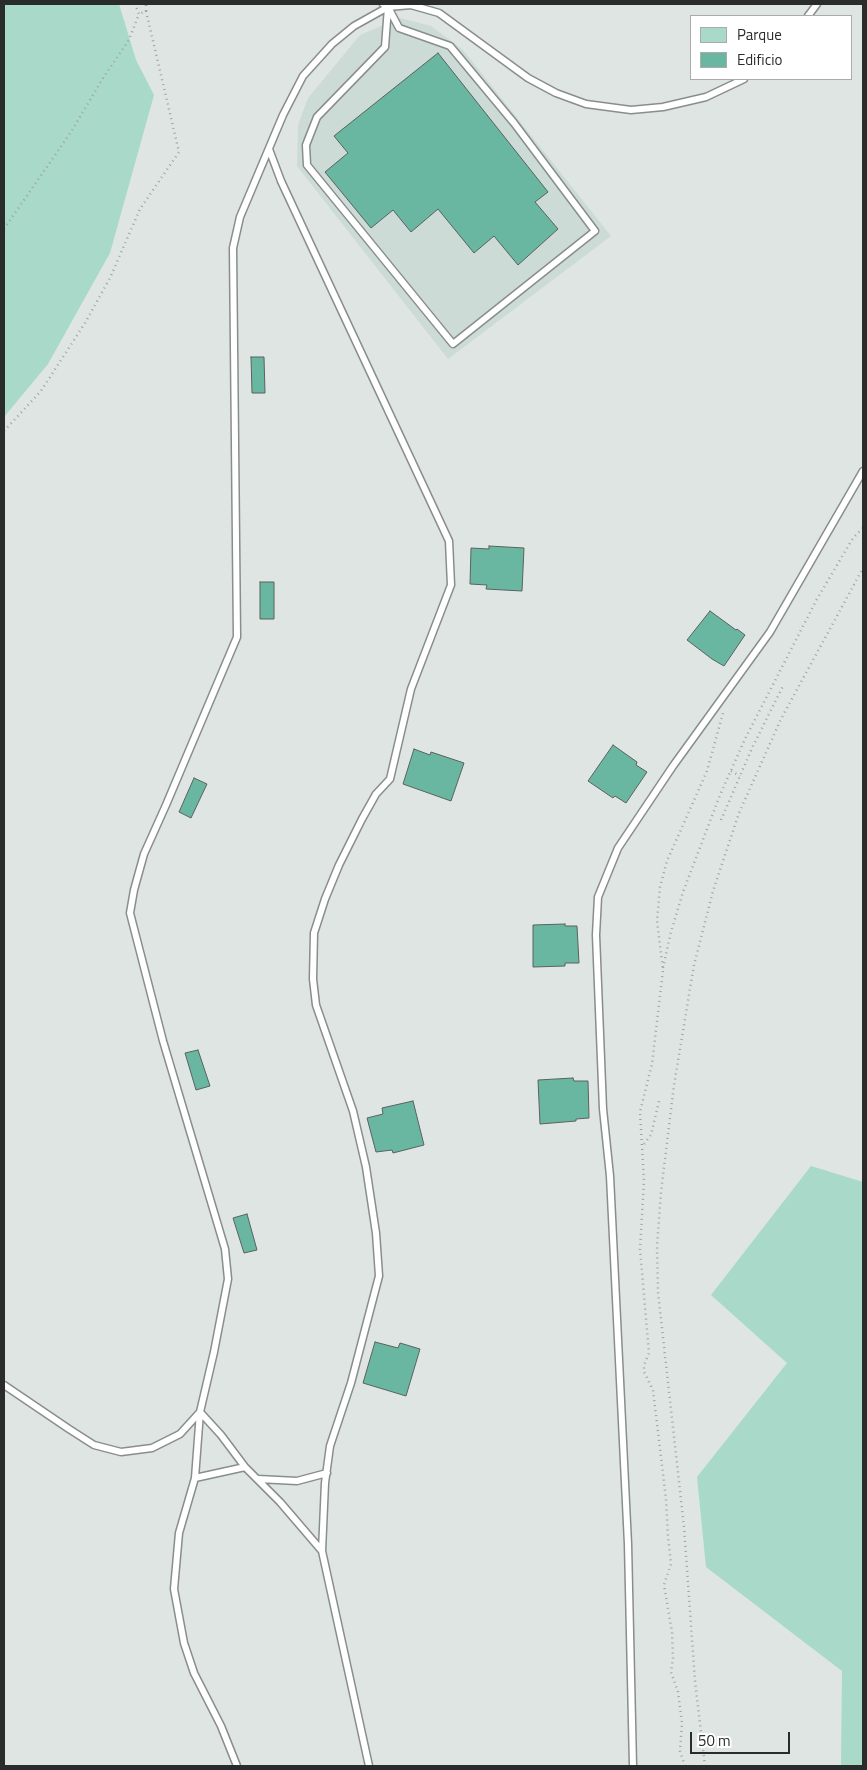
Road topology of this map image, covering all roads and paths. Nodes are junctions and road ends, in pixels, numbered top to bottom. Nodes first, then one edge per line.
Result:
1 (135, 4) edge
2 (146, 4) edge
3 (817, 4) edge
4 (385, 5) edge
5 (146, 10) junction
6 (138, 14) junction
7 (809, 15) edge
8 (742, 80) edge
9 (269, 149) junction
10 (4, 229) edge
11 (4, 431) edge
12 (863, 471) edge
13 (863, 528) edge
14 (863, 568) edge
15 (783, 686) dead end
16 (726, 694) junction
17 (731, 770) junction
18 (740, 776) junction
19 (722, 820) dead end
20 (663, 970) junction
21 (659, 1101) dead end
22 (643, 1145) junction
23 (4, 1385) edge
24 (200, 1412) junction
25 (245, 1467) junction
26 (327, 1472) junction
27 (195, 1478) junction
28 (258, 1479) junction
29 (322, 1551) junction
30 (238, 1766) edge
31 (369, 1766) edge
32 (633, 1766) edge
33 (685, 1766) edge
34 (705, 1766) edge

1 - 6 path
2 - 5 path
3 - 7 lane
4 - 4 lane
4 - 8 lane
4 - 9 lane
5 - 6 path
5 - 11 path
6 - 10 path
9 - 24 lane
9 - 26 lane
12 - 16 lane
13 - 17 path
14 - 34 path
15 - 18 path
16 - 20 path
16 - 32 lane
17 - 18 path
17 - 20 path
18 - 19 path
20 - 22 path
21 - 22 path
22 - 33 path
23 - 24 lane
24 - 25 lane
24 - 27 lane
25 - 27 lane
25 - 28 lane
26 - 28 lane
26 - 29 lane
27 - 30 lane
28 - 29 lane
29 - 31 lane

